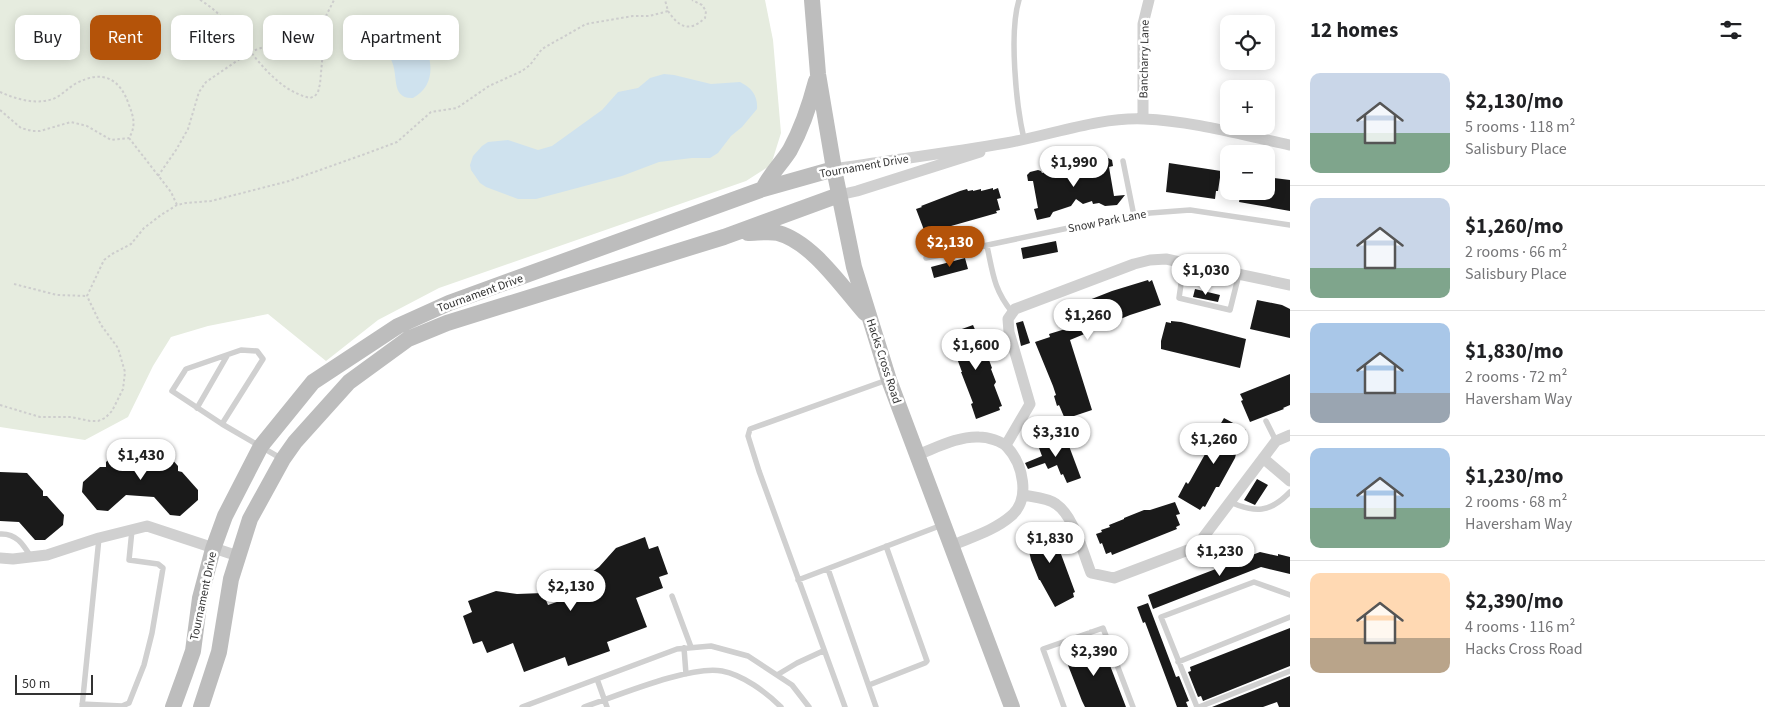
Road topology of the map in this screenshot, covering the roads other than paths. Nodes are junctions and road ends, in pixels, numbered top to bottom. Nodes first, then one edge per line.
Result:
1 (812, 0) edge
2 (1019, 0) edge
3 (1149, 0) edge
4 (818, 74) junction
5 (1143, 119) junction
6 (1024, 139) junction
7 (1008, 143) junction
8 (1290, 145) edge
9 (1123, 161) dead end
10 (834, 169) junction
11 (763, 189) junction
12 (839, 195) junction
13 (1134, 216) junction
14 (1290, 225) edge
15 (733, 234) junction
16 (987, 246) junction
17 (926, 258) dead end
18 (1184, 263) junction
19 (1239, 274) junction
20 (1290, 285) edge
21 (1012, 312) junction
22 (870, 318) junction
23 (227, 356) junction
24 (889, 380) junction
25 (198, 408) junction
26 (1266, 421) dead end
27 (222, 424) junction
28 (1290, 435) edge
29 (1276, 441) junction
30 (1006, 445) junction
31 (261, 446) junction
32 (917, 455) junction
33 (1263, 458) junction
34 (283, 459) junction
35 (1290, 481) edge
36 (1290, 492) edge
37 (1023, 495) junction
38 (1230, 502) junction
39 (944, 524) junction
40 (132, 530) junction
41 (0, 534) edge
42 (98, 538) junction
43 (953, 545) junction
44 (886, 546) junction
45 (213, 548) junction
46 (238, 556) junction
47 (31, 557) junction
48 (0, 558) edge
49 (828, 569) junction
50 (798, 580) junction
51 (1290, 595) edge
52 (672, 596) dead end
53 (1290, 617) edge
54 (1092, 632) junction
55 (1085, 642) dead end
56 (1061, 643) junction
57 (1077, 645) dead end
58 (688, 648) junction
59 (824, 651) junction
60 (1178, 662) junction
61 (1290, 671) edge
62 (686, 674) junction
63 (777, 675) junction
64 (597, 679) junction
65 (868, 685) junction
66 (604, 700) junction
67 (82, 706) edge
68 (173, 707) edge
69 (201, 707) edge
70 (522, 707) edge
71 (584, 707) edge
72 (607, 707) edge
73 (781, 707) edge
74 (809, 707) edge
75 (845, 707) edge
76 (876, 707) edge
77 (1012, 707) edge
78 (1064, 707) edge
79 (1133, 707) edge
80 (1198, 707) edge

1 - 4 street, Hacks Cross Road
2 - 6 lane
3 - 5 street, Bancharry Lane
4 - 10 street, Hacks Cross Road
4 - 11 street
5 - 6 street, Tournament Drive
5 - 8 street, Tournament Drive
6 - 7 street, Tournament Drive
7 - 10 street, Tournament Drive
7 - 12 street, Tournament Drive
9 - 13 lane
10 - 11 street, Tournament Drive
10 - 12 street, Hacks Cross Road
11 - 31 street, Tournament Drive
12 - 15 street, Tournament Drive
12 - 22 street, Hacks Cross Road
13 - 14 lane, Snow Park Lane
13 - 16 lane, Snow Park Lane
15 - 22 street
15 - 34 street, Tournament Drive
16 - 17 lane, Snow Park Lane
16 - 21 lane
18 - 19 street
18 - 19 lane
18 - 21 street
19 - 20 street
21 - 30 street
22 - 24 street, Hacks Cross Road
23 - 25 lane
23 - 25 lane
23 - 27 lane
24 - 32 street, Hacks Cross Road
24 - 50 lane
25 - 27 lane
26 - 29 lane
27 - 31 lane
28 - 29 street
29 - 33 street
30 - 32 street
30 - 37 street
31 - 34 lane
31 - 45 street, Tournament Drive
32 - 39 street, Hacks Cross Road
33 - 35 street
33 - 38 street
34 - 46 street, Tournament Drive
36 - 38 lane
37 - 38 street
37 - 43 street
39 - 43 street, Hacks Cross Road
39 - 44 lane
40 - 42 street
40 - 45 street
40 - 67 lane
41 - 47 lane
42 - 47 street
42 - 67 lane
43 - 77 street, Hacks Cross Road
44 - 49 lane
44 - 65 lane
45 - 46 street
45 - 68 street, Tournament Drive
46 - 69 street, Tournament Drive
47 - 48 street
49 - 50 lane
49 - 65 lane
50 - 59 lane
51 - 60 lane
52 - 58 lane
53 - 60 lane
54 - 55 lane
54 - 56 lane
54 - 79 lane
56 - 57 lane
56 - 78 lane
58 - 62 lane
58 - 63 lane
58 - 64 lane
59 - 63 lane
59 - 75 lane
60 - 80 lane
61 - 80 lane
62 - 66 lane
62 - 73 lane
63 - 74 lane
64 - 66 lane
64 - 70 lane
65 - 76 lane
66 - 71 lane
66 - 72 lane

